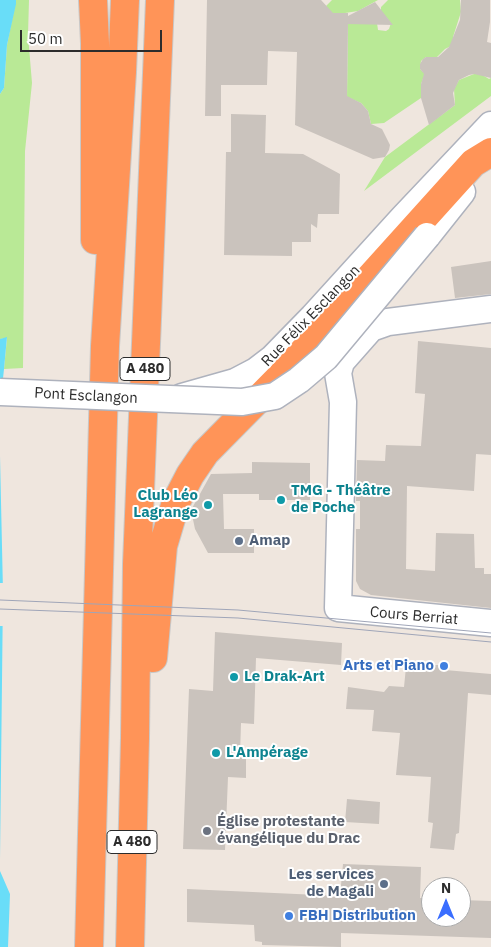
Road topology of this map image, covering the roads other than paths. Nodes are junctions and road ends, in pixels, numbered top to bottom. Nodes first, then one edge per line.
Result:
1 (93, 0) edge
2 (125, 0) edge
3 (160, 0) edge
4 (491, 125) edge
5 (491, 152) edge
6 (491, 157) edge
7 (491, 309) edge
8 (105, 346) junction
9 (0, 392) edge
10 (173, 400) junction
11 (491, 623) edge
12 (135, 738) junction
13 (89, 947) edge
14 (130, 947) edge

1 - 8 highway
2 - 8 highway, A 480
3 - 12 highway, A 480
4 - 10 street, Rue Félix Esclangon, bridge
5 - 12 highway
6 - 10 street, bridge
7 - 11 street, Cours Berriat
8 - 13 highway, A 480
9 - 10 street, Pont Esclangon, bridge
12 - 14 highway, A 480

